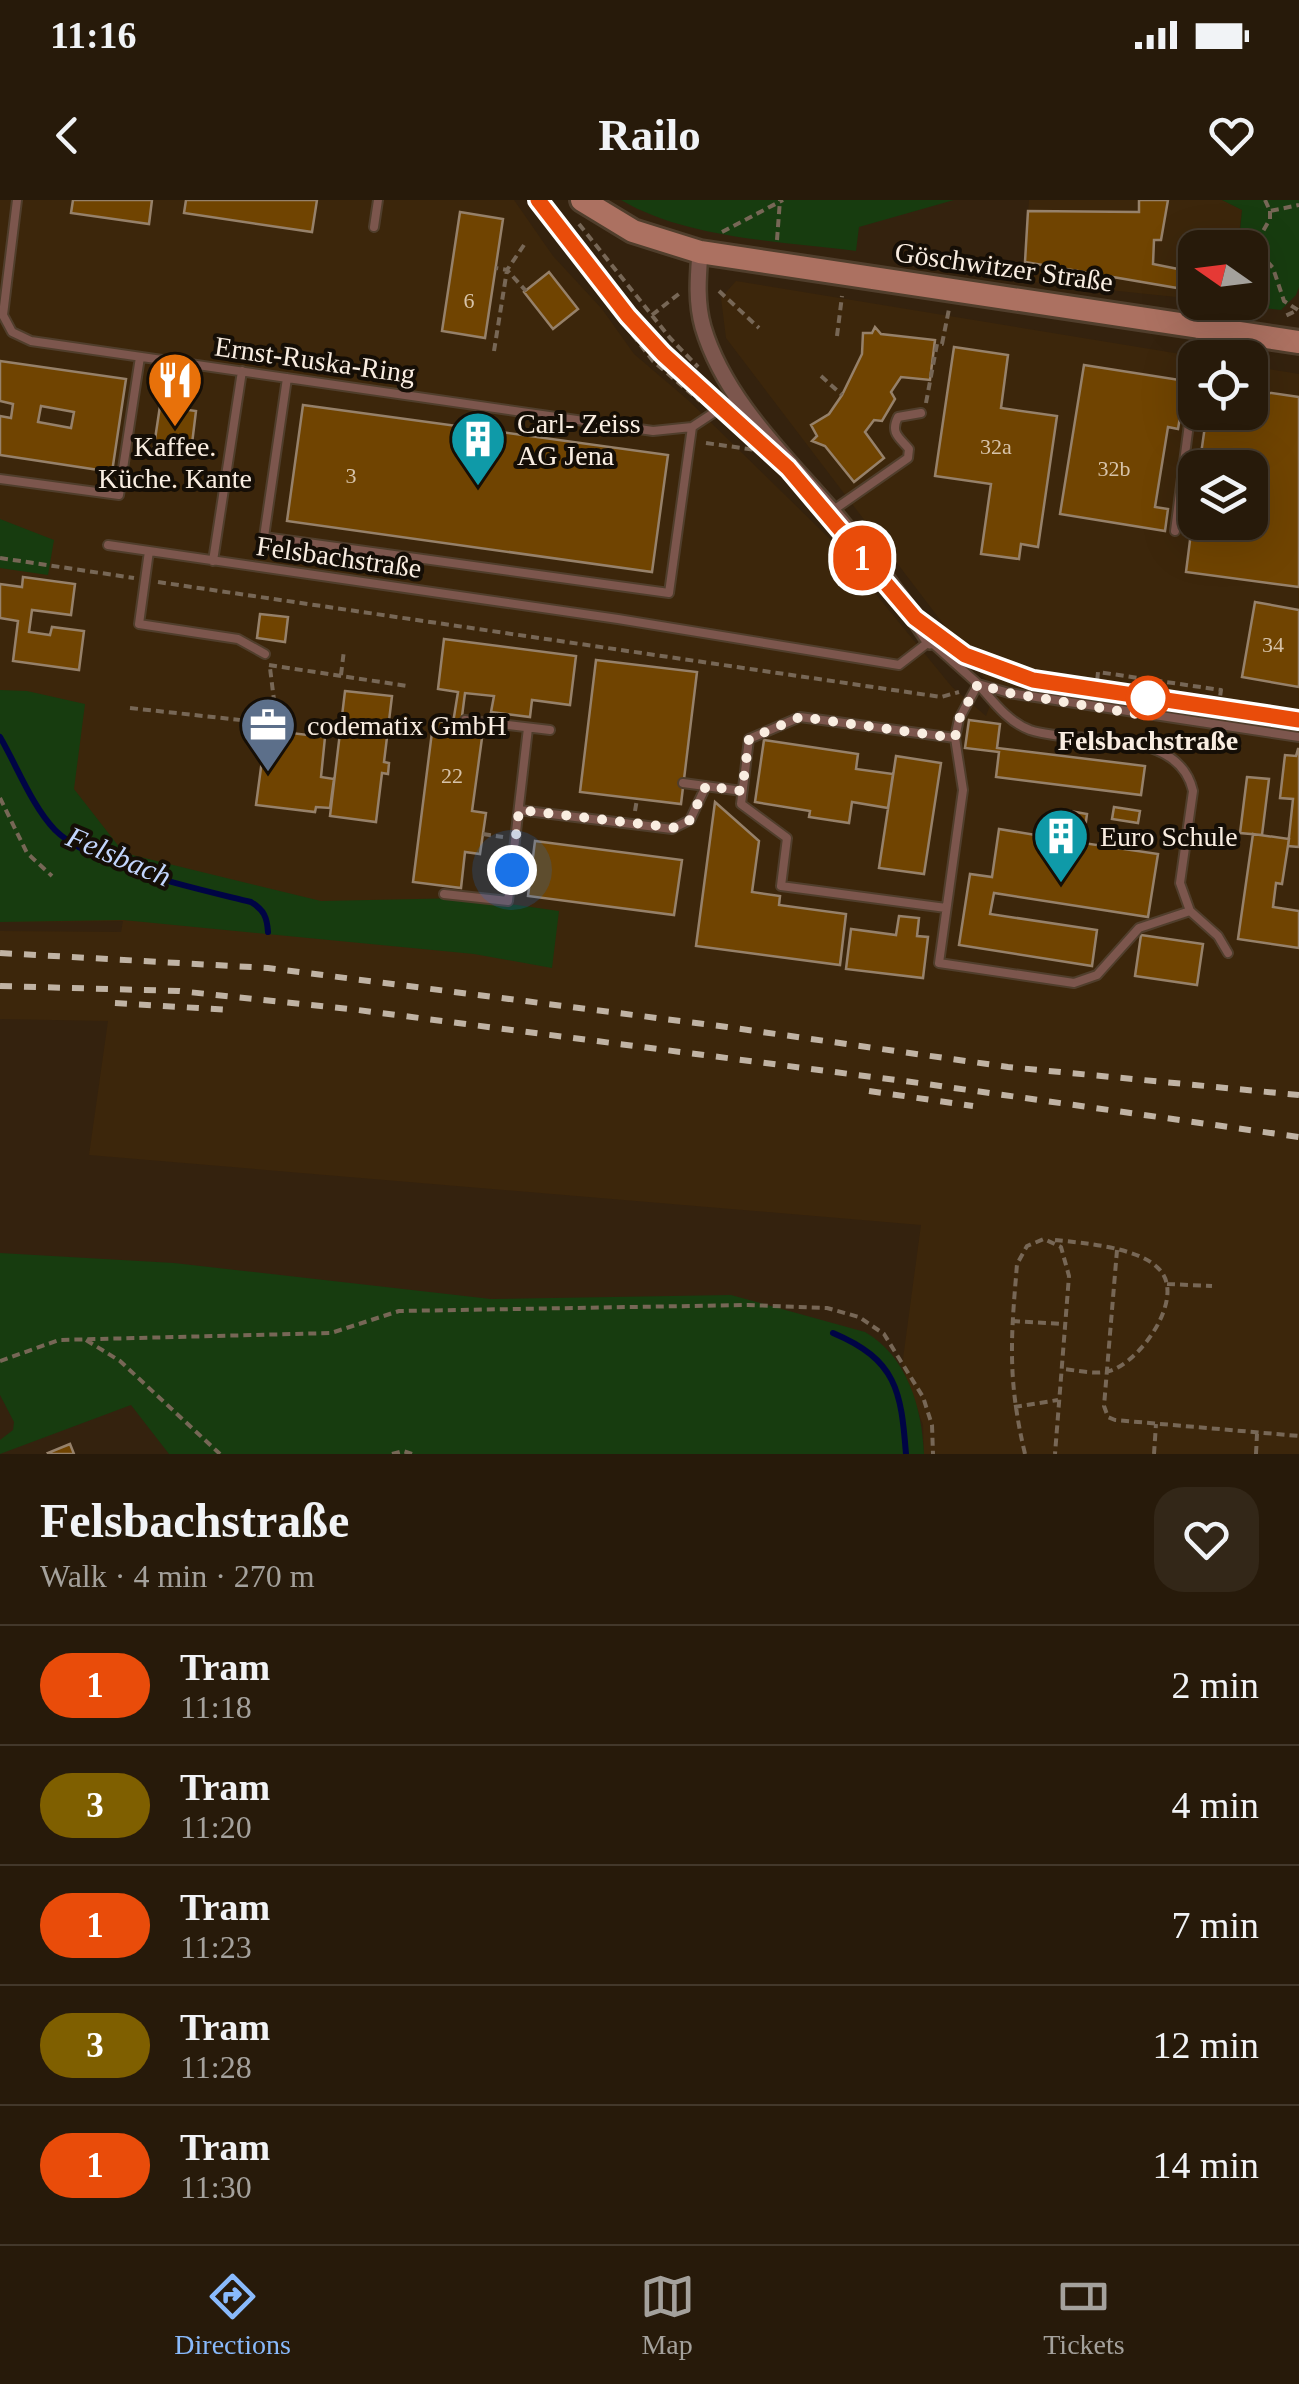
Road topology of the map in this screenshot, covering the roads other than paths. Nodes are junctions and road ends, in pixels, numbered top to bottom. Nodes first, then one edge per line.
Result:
1 (17, 200) edge
2 (378, 200) edge
3 (590, 209) edge
4 (374, 227) dead end
5 (0, 246) edge
6 (10, 248) junction
7 (700, 252) junction
8 (1199, 327) junction
9 (0, 332) edge
10 (16, 335) junction
11 (1199, 340) edge
12 (1299, 342) edge
13 (140, 357) junction
14 (242, 371) junction
15 (287, 378) junction
16 (739, 396) junction
17 (920, 413) road end
18 (692, 428) junction
19 (1189, 430) edge
20 (0, 478) edge
21 (832, 511) junction
22 (1176, 532) dead end
23 (108, 546) dead end
24 (148, 551) junction
25 (212, 561) junction
26 (930, 640) junction
27 (266, 654) road end
28 (978, 684) junction
29 (465, 720) dead end
30 (528, 728) junction
31 (550, 730) dead end
32 (1299, 737) edge
33 (955, 738) junction
34 (683, 783) dead end
35 (706, 786) junction
36 (742, 791) junction
37 (519, 810) junction
38 (444, 894) dead end
39 (946, 908) junction
40 (1190, 911) junction
41 (1228, 953) dead end

1 - 6 lane
2 - 4 lane
3 - 7 main road, Göschwitzer Straße
5 - 6 lane
6 - 10 lane
7 - 8 main road, Göschwitzer Straße
7 - 16 street
8 - 11 lane
8 - 12 main road, Göschwitzer Straße
9 - 10 lane, Ernst-Ruska-Ring
10 - 13 lane, Ernst-Ruska-Ring
13 - 14 lane, Ernst-Ruska-Ring
13 - 20 lane
14 - 15 lane, Ernst-Ruska-Ring
14 - 25 lane
15 - 18 lane, Ernst-Ruska-Ring
15 - 18 lane
16 - 18 lane
16 - 21 street
17 - 21 lane
19 - 22 lane
21 - 26 street
23 - 24 lane, Felsbachstraße
24 - 25 lane, Felsbachstraße
24 - 27 lane
25 - 26 lane, Felsbachstraße
26 - 28 lane
28 - 32 lane
28 - 33 lane
28 - 40 lane
29 - 30 lane
30 - 31 lane
30 - 37 lane
33 - 36 lane
33 - 39 lane
34 - 35 lane
35 - 36 lane
35 - 37 lane
36 - 39 lane
37 - 38 lane
39 - 40 lane
40 - 41 lane

